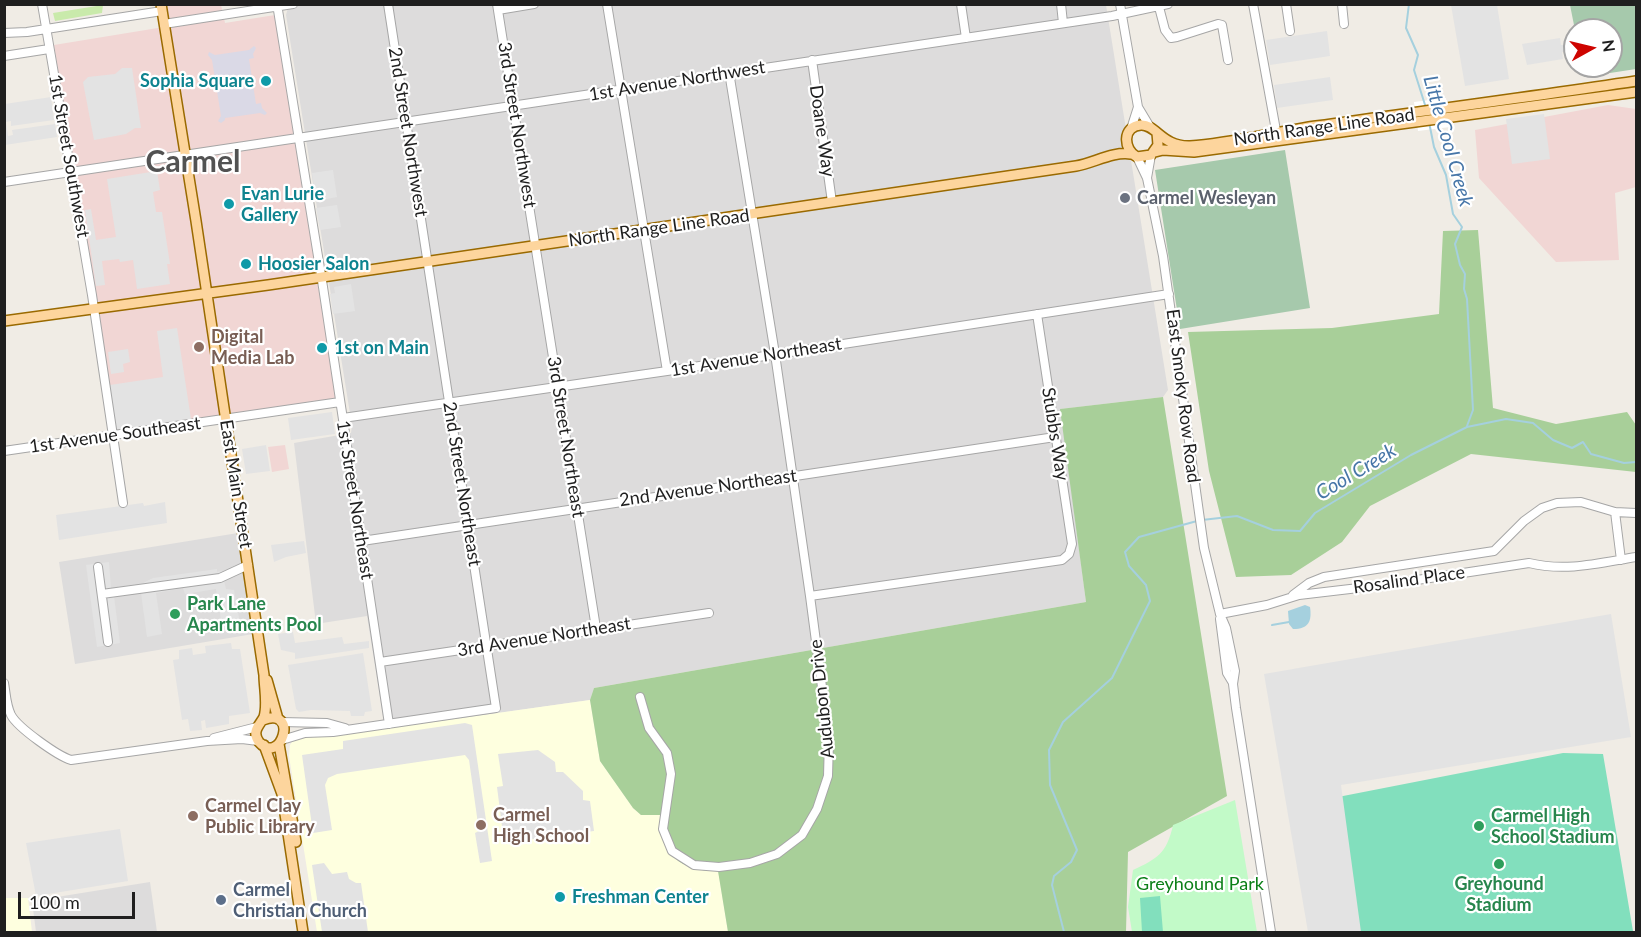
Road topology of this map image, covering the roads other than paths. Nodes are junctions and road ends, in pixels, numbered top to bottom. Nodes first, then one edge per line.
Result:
1 (42, 4) edge
2 (293, 4) edge
3 (388, 4) edge
4 (534, 4) edge
5 (607, 4) edge
6 (961, 4) edge
7 (1060, 4) edge
8 (1120, 4) edge
9 (1253, 4) edge
10 (1286, 4) edge
11 (1342, 4) edge
12 (278, 6) edge
13 (1163, 6) edge
14 (497, 7) edge
15 (161, 8) edge
16 (1122, 14) junction
17 (1063, 23) junction
18 (164, 24) junction
19 (1344, 24) dead end
20 (45, 29) junction
21 (1290, 31) dead end
22 (4, 33) edge
23 (966, 38) junction
24 (49, 49) junction
25 (4, 56) edge
26 (812, 60) junction
27 (1228, 60) dead end
28 (729, 72) junction
29 (1636, 81) edge
30 (621, 89) junction
31 (1636, 92) edge
32 (514, 107) junction
33 (1138, 107) junction
34 (1448, 114) junction
35 (407, 123) junction
36 (1131, 129) junction
37 (1153, 130) junction
38 (1277, 136) junction
39 (1126, 138) junction
40 (299, 139) junction
41 (1153, 154) junction
42 (1110, 155) junction
43 (186, 156) junction
44 (1134, 156) junction
45 (72, 172) junction
46 (1147, 178) junction
47 (4, 183) edge
48 (832, 202) junction
49 (752, 214) junction
50 (644, 230) junction
51 (536, 246) junction
52 (429, 260) junction
53 (321, 276) junction
54 (207, 293) junction
55 (1169, 294) junction
56 (94, 309) junction
57 (1037, 314) junction
58 (4, 321) edge
59 (775, 354) junction
60 (667, 371) junction
61 (558, 386) junction
62 (340, 402) junction
63 (450, 402) junction
64 (226, 418) junction
65 (343, 418) junction
66 (112, 435) junction
67 (1055, 437) junction
68 (4, 451) edge
69 (792, 476) junction
70 (123, 503) dead end
71 (577, 507) junction
72 (1615, 512) junction
73 (1636, 513) edge
74 (468, 525) junction
75 (362, 541) junction
76 (1636, 557) edge
77 (1621, 560) junction
78 (248, 565) junction
79 (98, 567) dead end
80 (102, 594) junction
81 (810, 596) junction
82 (1290, 598) junction
83 (709, 613) dead end
84 (1220, 615) junction
85 (596, 628) junction
86 (108, 642) dead end
87 (487, 645) junction
88 (380, 662) junction
89 (264, 675) junction
90 (4, 683) edge
91 (640, 697) dead end
92 (6, 709) edge
93 (279, 721) junction
94 (260, 723) junction
95 (389, 724) junction
96 (346, 729) junction
97 (207, 741) junction
98 (281, 742) junction
99 (261, 743) junction
100 (303, 933) edge
101 (309, 933) edge
102 (1271, 933) edge

1 - 20 street, 1st Street Southwest
2 - 12 street
3 - 35 street, 2nd Street Northwest
4 - 14 street
5 - 30 street
6 - 23 street
7 - 17 street
8 - 16 street
9 - 38 street
10 - 21 street
11 - 19 street
12 - 18 street
12 - 40 street, 1st Street Northeast
13 - 16 street, 1st Avenue Northwest
13 - 27 street
14 - 32 street, 3rd Street Northwest
15 - 18 main road, East Main Street
15 - 20 street
16 - 17 street, 1st Avenue Northwest
16 - 33 street
17 - 23 street, 1st Avenue Northwest
18 - 43 main road, East Main Street
20 - 22 street
20 - 24 street, 1st Street Southwest
23 - 26 street, 1st Avenue Northwest
24 - 25 street
24 - 45 street, 1st Street Southwest
26 - 28 street, 1st Avenue Northwest
26 - 48 street, Doane Way
28 - 30 street, 1st Avenue Northwest
28 - 49 street, Audubon Drive
29 - 34 main road, North Range Line Road
30 - 32 street, 1st Avenue Northwest
30 - 50 street
31 - 34 main road, North Range Line Road
32 - 35 street, 1st Avenue Northwest
32 - 51 street, 3rd Street Northwest
33 - 36 street
33 - 37 street
34 - 38 main road, North Range Line Road
35 - 40 street, 1st Avenue Northwest
35 - 52 street, 2nd Street Northwest
36 - 37 main road
36 - 39 main road
37 - 38 main road, North Range Line Road
37 - 41 main road
38 - 41 main road, North Range Line Road
39 - 42 main road, North Range Line Road
39 - 44 main road
40 - 43 street, 1st Avenue Northwest
40 - 53 street, 1st Street Northeast
41 - 44 main road
41 - 46 street, East Smoky Row Road
42 - 44 main road, North Range Line Road
42 - 48 main road, North Range Line Road
43 - 45 street, 1st Avenue Northwest
43 - 54 main road, East Main Street
44 - 46 street, East Smoky Row Road
45 - 47 street, 1st Avenue Northwest
45 - 56 street, 1st Street Southwest
46 - 55 street, East Smoky Row Road
48 - 49 main road, North Range Line Road
49 - 50 main road, North Range Line Road
49 - 59 street, Audubon Drive
50 - 51 main road, North Range Line Road
50 - 60 street
51 - 52 main road, North Range Line Road
51 - 61 street, 3rd Street Northeast
52 - 53 main road, North Range Line Road
52 - 63 street, 2nd Street Northeast
53 - 54 main road, North Range Line Road
53 - 62 street, 1st Street Northeast
54 - 56 main road, North Range Line Road
54 - 64 main road, East Main Street
55 - 57 street, 1st Avenue Northeast
55 - 84 street, East Smoky Row Road
56 - 58 main road, North Range Line Road
56 - 66 street, 1st Street Southwest
57 - 59 street, 1st Avenue Northeast
57 - 67 street, Stubbs Way
59 - 60 street, 1st Avenue Northeast
59 - 69 street, Audubon Drive
60 - 61 street, 1st Avenue Northeast
61 - 63 street, 1st Avenue Northeast
61 - 71 street, 3rd Street Northeast
62 - 64 street
62 - 65 street, 1st Street Northeast
63 - 65 street, 1st Avenue Northeast
63 - 74 street, 2nd Street Northeast
64 - 66 street, 1st Avenue Southeast
64 - 78 main road, East Main Street
65 - 75 street, 1st Street Northeast
66 - 68 street, 1st Avenue Southeast
66 - 70 street, 1st Street Southwest
67 - 69 street, 2nd Avenue Northeast
67 - 81 street, Stubbs Way
69 - 71 street, 2nd Avenue Northeast
69 - 81 street, Audubon Drive
71 - 74 street, 2nd Avenue Northeast
71 - 85 street, 3rd Street Northeast
72 - 73 street
72 - 77 street
72 - 82 street, Rosalind Place
74 - 75 street, 2nd Avenue Northeast
74 - 87 street, 2nd Street Northeast
75 - 88 street, 1st Street Northeast
76 - 77 street, Rosalind Place
77 - 82 street, Rosalind Place
78 - 80 street
78 - 89 main road, East Main Street
79 - 80 street
80 - 86 street
81 - 91 street, Audubon Drive
82 - 84 street, Rosalind Place
83 - 85 street, 3rd Avenue Northeast
84 - 102 street, East Smoky Row Road
85 - 87 street, 3rd Avenue Northeast
87 - 88 street, 3rd Avenue Northeast
87 - 95 street, 2nd Street Northeast
88 - 95 street, 1st Street Northeast
89 - 93 main road, East Main Street
89 - 94 main road, East Main Street
90 - 92 street
92 - 97 street
93 - 94 main road
93 - 96 street
93 - 98 main road
94 - 97 street
94 - 99 main road
95 - 96 street
96 - 98 street
97 - 99 street
98 - 99 main road
98 - 101 main road
99 - 100 main road

